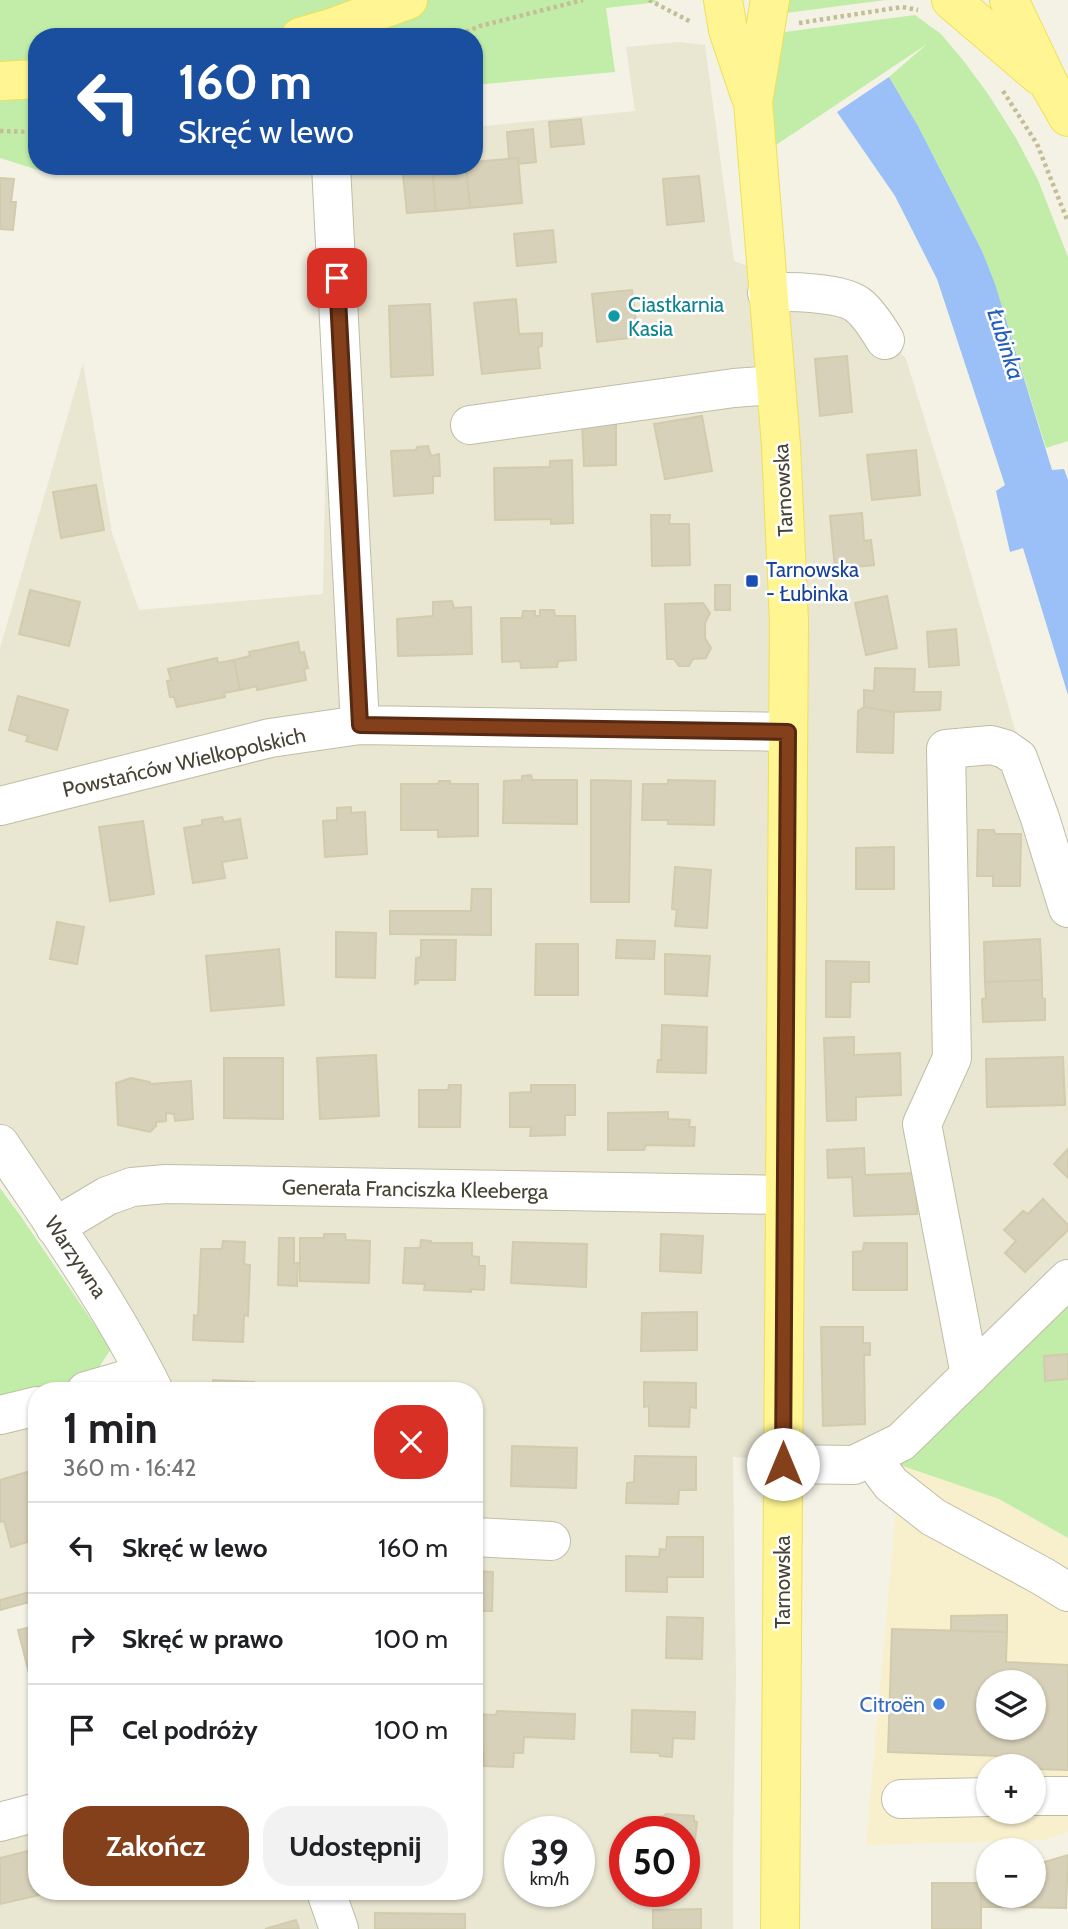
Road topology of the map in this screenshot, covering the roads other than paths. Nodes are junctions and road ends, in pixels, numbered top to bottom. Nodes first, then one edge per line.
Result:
1 (408, 0) edge
2 (1009, 1) edge
3 (940, 6) edge
4 (747, 15) edge
5 (331, 28) edge
6 (28, 79) edge
7 (0, 80) edge
8 (1049, 84) junction
9 (1068, 117) edge
10 (331, 175) edge
11 (767, 293) junction
12 (885, 340) dead end
13 (775, 386) junction
14 (470, 425) dead end
15 (360, 725) junction
16 (788, 732) junction
17 (0, 806) edge
18 (1068, 908) edge
19 (0, 1144) edge
20 (785, 1195) junction
21 (55, 1227) junction
22 (1068, 1279) edge
23 (970, 1375) junction
24 (148, 1382) edge
25 (28, 1408) edge
26 (0, 1415) edge
27 (871, 1457) junction
28 (783, 1464) junction
29 (483, 1537) edge
30 (551, 1541) dead end
31 (1068, 1592) edge
32 (1046, 1796) edge
33 (1068, 1796) edge
34 (976, 1797) edge
35 (901, 1798) dead end
36 (28, 1814) edge
37 (0, 1822) edge
38 (329, 1900) edge
39 (339, 1929) edge
40 (780, 1929) edge

1 - 5 main road
2 - 8 main road
3 - 8 main road
4 - 11 main road, Tarnowska
6 - 7 main road
8 - 9 main road
10 - 15 street
11 - 12 street
11 - 13 main road, Tarnowska
13 - 14 street
13 - 16 main road, Tarnowska
15 - 16 street, Powstańców Wielkopolskich
15 - 17 street, Powstańców Wielkopolskich
16 - 20 main road, Tarnowska
18 - 23 street
19 - 21 street, Warzywna
20 - 21 street, Generała Franciszka Kleeberga
20 - 28 main road, Tarnowska
21 - 24 street, Warzywna
22 - 23 street
23 - 27 street
25 - 26 street
27 - 28 street
27 - 31 street
28 - 40 main road, Tarnowska
29 - 30 street
32 - 33 street
34 - 35 street
36 - 37 street
38 - 39 street

